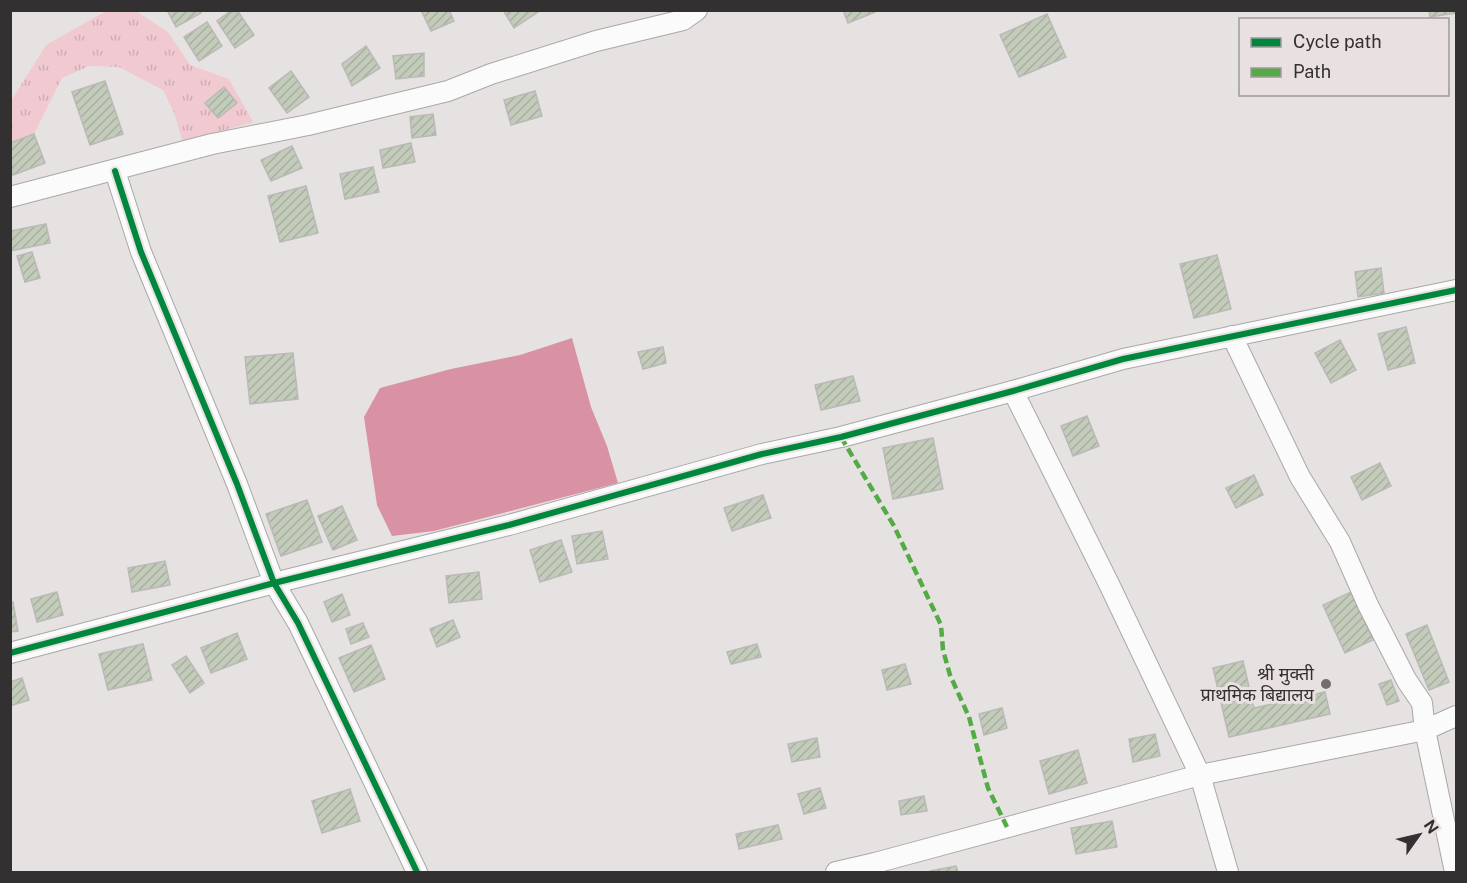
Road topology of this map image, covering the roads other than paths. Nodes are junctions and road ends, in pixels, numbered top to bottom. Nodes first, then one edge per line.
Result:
1 (697, 10) edge
2 (115, 171) junction
3 (10, 197) edge
4 (1456, 290) edge
5 (1232, 336) junction
6 (1012, 391) junction
7 (274, 583) junction
8 (10, 653) edge
9 (1456, 716) edge
10 (1425, 730) junction
11 (1200, 775) junction
12 (417, 873) edge
13 (836, 873) edge
14 (1228, 873) edge
15 (1455, 873) edge

1 - 2 street
2 - 3 street
2 - 7 street
4 - 5 street
5 - 6 street
5 - 10 street
6 - 7 street
6 - 11 street
7 - 8 street
7 - 12 street
9 - 10 street
10 - 11 street
10 - 15 street
11 - 13 street
11 - 14 street

